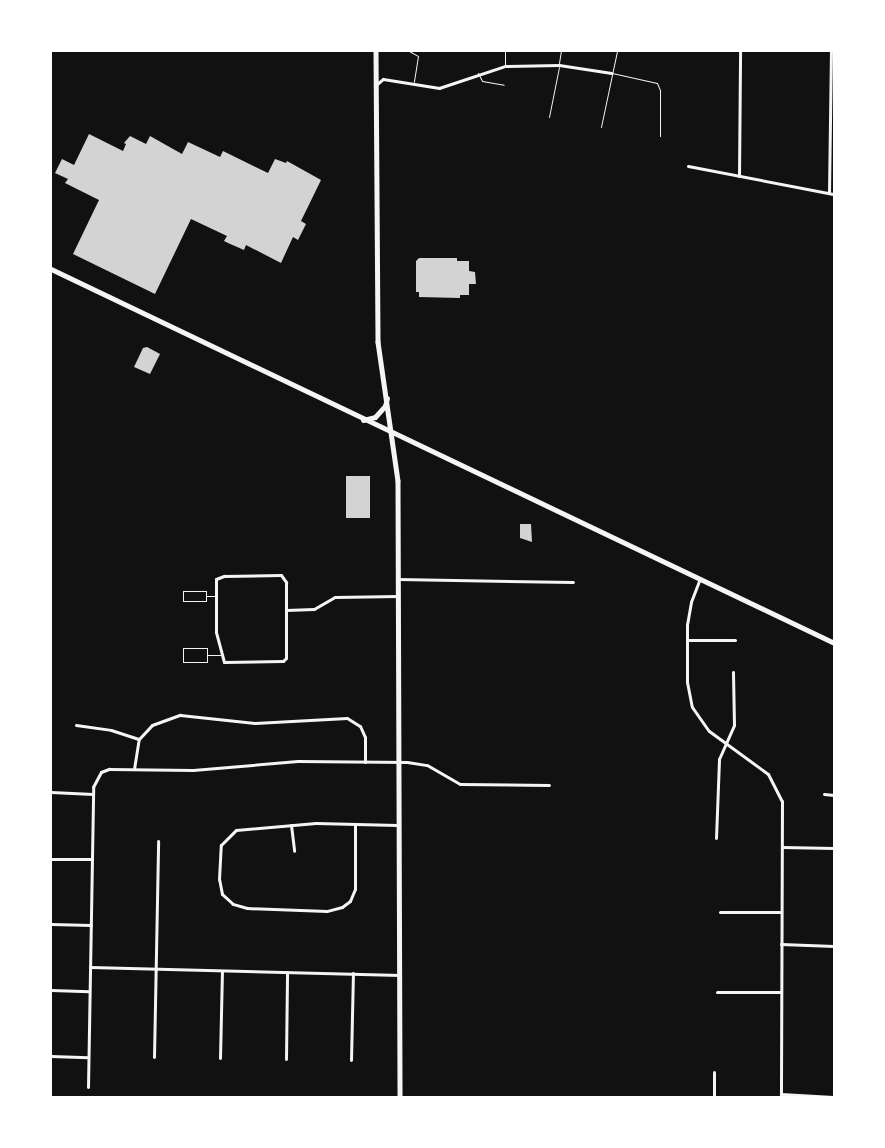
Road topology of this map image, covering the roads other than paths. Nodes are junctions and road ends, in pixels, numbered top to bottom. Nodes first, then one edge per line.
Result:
1 (376, 51) edge
2 (409, 51) edge
3 (505, 51) edge
4 (560, 51) edge
5 (617, 51) edge
6 (740, 51) edge
7 (831, 51) edge
8 (559, 65) junction
9 (505, 66) junction
10 (478, 73) junction
11 (611, 73) junction
12 (376, 85) junction
13 (414, 85) junction
14 (504, 85) dead end
15 (548, 118) dead end
16 (601, 127) dead end
17 (660, 136) dead end
18 (688, 166) dead end
19 (739, 176) junction
20 (832, 194) edge
21 (51, 269) edge
22 (387, 398) junction
23 (362, 420) junction
24 (393, 435) junction
25 (398, 579) junction
26 (700, 581) junction
27 (573, 582) dead end
28 (206, 596) junction
29 (216, 596) junction
30 (398, 596) junction
31 (286, 610) junction
32 (687, 640) junction
33 (735, 640) dead end
34 (834, 643) edge
35 (207, 655) junction
36 (222, 655) junction
37 (733, 672) dead end
38 (76, 725) dead end
39 (139, 739) junction
40 (726, 744) junction
41 (365, 762) junction
42 (397, 763) junction
43 (134, 769) junction
44 (549, 785) dead end
45 (51, 792) edge
46 (93, 794) junction
47 (824, 794) dead end
48 (834, 795) edge
49 (355, 824) junction
50 (291, 825) junction
51 (397, 825) junction
52 (716, 838) dead end
53 (158, 841) dead end
54 (782, 846) junction
55 (834, 848) edge
56 (294, 851) dead end
57 (51, 859) edge
58 (92, 859) junction
59 (720, 912) dead end
60 (780, 912) junction
61 (51, 924) edge
62 (91, 925) junction
63 (781, 944) junction
64 (834, 946) edge
65 (90, 967) junction
66 (156, 970) junction
67 (222, 971) junction
68 (287, 972) junction
69 (353, 974) junction
70 (400, 974) junction
71 (51, 990) edge
72 (89, 991) junction
73 (717, 992) dead end
74 (780, 992) junction
75 (51, 1056) edge
76 (88, 1057) junction
77 (154, 1057) dead end
78 (220, 1058) dead end
79 (286, 1059) dead end
80 (352, 1060) dead end
81 (714, 1072) dead end
82 (88, 1086) dead end
83 (781, 1095) edge
84 (400, 1097) edge
85 (714, 1097) edge
86 (833, 1097) edge

1 - 12 main road
2 - 13 lane
3 - 9 lane
4 - 8 lane
5 - 11 lane
6 - 19 street
7 - 20 street
8 - 9 street
8 - 11 street
8 - 15 lane
9 - 10 street
10 - 13 street
10 - 14 lane
11 - 16 lane
11 - 17 lane
12 - 13 street
12 - 22 main road
18 - 19 street
19 - 20 street
21 - 23 main road
22 - 23 main road
22 - 24 main road
23 - 24 main road
24 - 25 main road
24 - 26 main road
25 - 27 street
25 - 30 main road
26 - 32 street
26 - 34 main road
28 - 28 lane
28 - 29 lane
29 - 31 street
29 - 36 street
30 - 31 street
30 - 42 main road
31 - 36 street
32 - 33 street
32 - 40 street
35 - 35 lane
35 - 36 lane
37 - 40 street
38 - 39 street
39 - 41 street
39 - 43 street
40 - 52 street
40 - 54 street
41 - 42 street
41 - 43 street
42 - 44 street
42 - 51 main road
43 - 46 street
45 - 46 street
46 - 58 street
47 - 48 street
49 - 50 street
49 - 50 street
49 - 51 street
50 - 56 street
51 - 70 main road
53 - 66 street
54 - 55 street
54 - 60 street
57 - 58 street
58 - 62 street
59 - 60 street
60 - 63 street
61 - 62 street
62 - 65 street
63 - 64 street
63 - 74 street
65 - 66 street
65 - 72 street
66 - 67 street
66 - 77 street
67 - 68 street
67 - 78 street
68 - 69 street
68 - 79 street
69 - 70 street
69 - 80 street
70 - 84 main road
71 - 72 street
72 - 76 street
73 - 74 street
74 - 83 street
75 - 76 street
76 - 82 street
81 - 85 street
83 - 86 street

